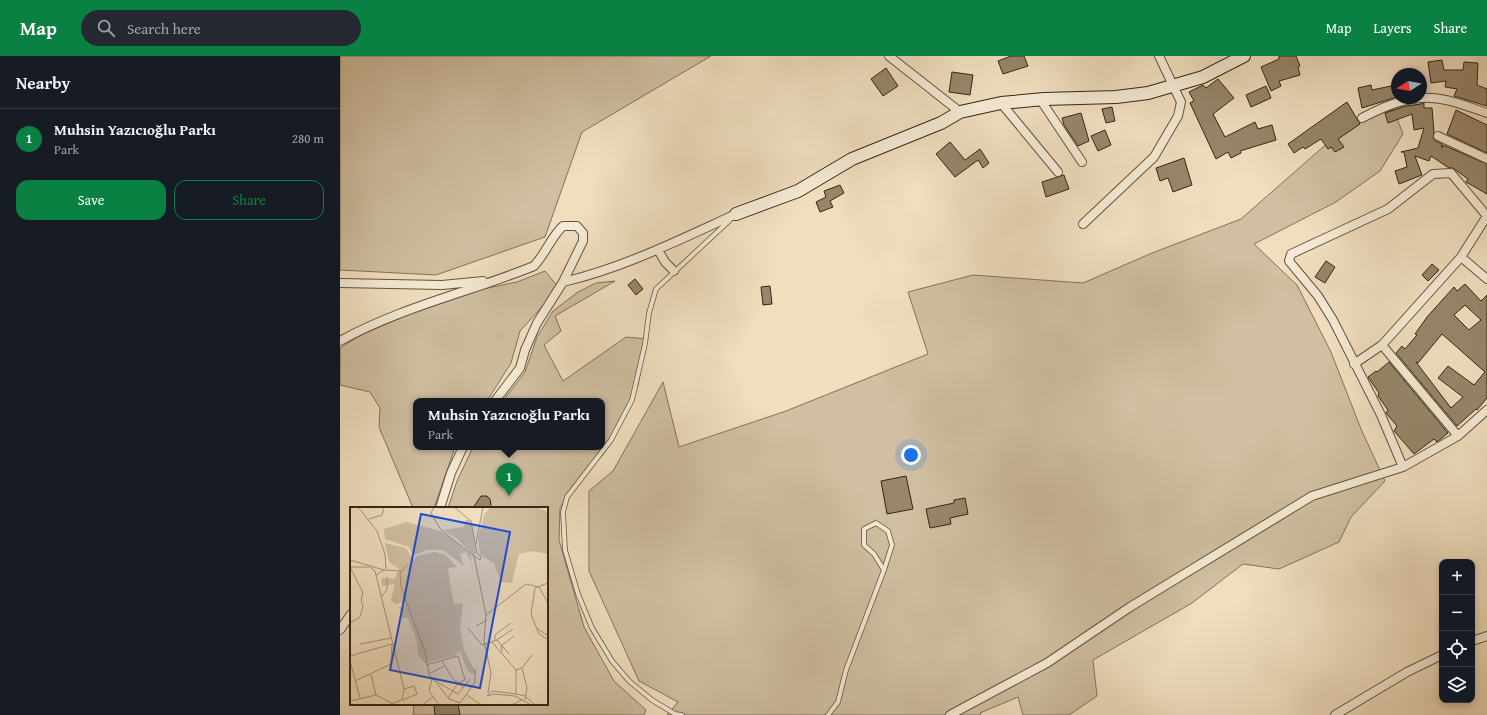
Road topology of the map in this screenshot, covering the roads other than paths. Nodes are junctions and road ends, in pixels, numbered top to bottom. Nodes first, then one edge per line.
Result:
1 (889, 56) edge
2 (1160, 56) edge
3 (1244, 56) edge
4 (1172, 86) junction
5 (1427, 97) edge
6 (1040, 99) junction
7 (1001, 103) junction
8 (1395, 104) edge
9 (960, 112) junction
10 (1487, 113) edge
11 (1362, 118) dead end
12 (1438, 136) dead end
13 (1487, 159) edge
14 (1082, 162) dead end
15 (1058, 172) dead end
16 (736, 214) junction
17 (1487, 216) edge
18 (1083, 224) dead end
19 (658, 250) junction
20 (1461, 257) junction
21 (674, 271) junction
22 (1487, 279) edge
23 (496, 280) junction
24 (562, 282) junction
25 (340, 283) edge
26 (340, 341) edge
27 (1382, 345) junction
28 (1354, 364) junction
29 (497, 398) edge
30 (1487, 410) edge
31 (1458, 436) junction
32 (605, 448) edge
33 (462, 450) edge
34 (603, 450) edge
35 (1403, 467) junction
36 (440, 507) edge
37 (884, 570) junction
38 (350, 615) edge
39 (340, 630) edge
40 (1487, 636) edge
41 (1475, 640) edge
42 (1439, 656) edge
43 (682, 715) edge
44 (828, 715) edge
45 (950, 715) edge
46 (1335, 715) edge

1 - 9 street
2 - 4 street
3 - 4 street
4 - 6 street
4 - 18 street
5 - 10 street
6 - 7 street
6 - 14 street
7 - 9 street
7 - 15 street
8 - 11 street
9 - 16 street
12 - 13 street
16 - 19 street
16 - 21 lane
17 - 20 street
17 - 28 street
19 - 21 street
19 - 24 street
20 - 22 street
20 - 27 street
21 - 32 lane
23 - 24 street
23 - 25 street
23 - 26 street
24 - 29 street
27 - 28 street
27 - 31 street
28 - 35 street
30 - 31 street
31 - 35 street
33 - 36 street
34 - 43 lane
35 - 45 street
37 - 37 lane
37 - 44 lane
38 - 39 street
40 - 41 street
42 - 46 street

